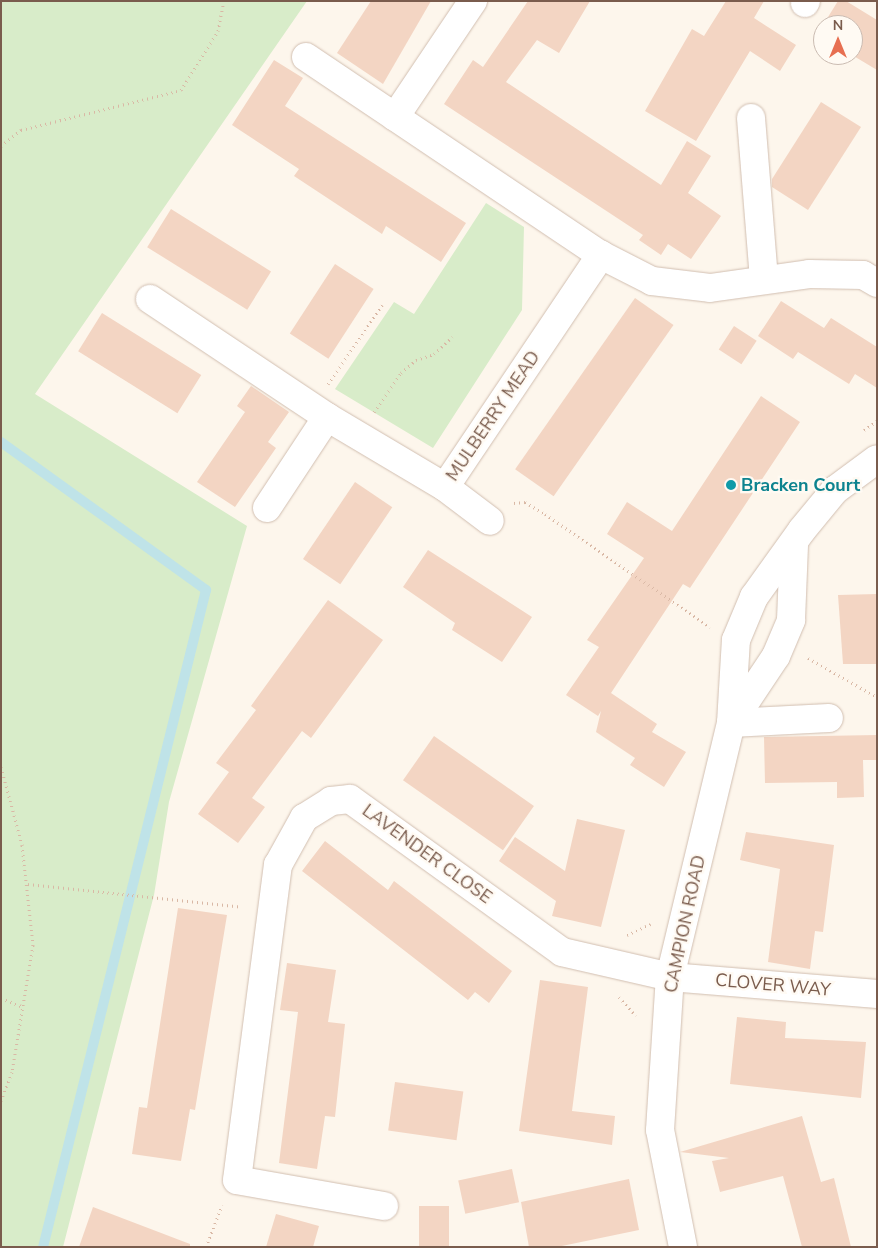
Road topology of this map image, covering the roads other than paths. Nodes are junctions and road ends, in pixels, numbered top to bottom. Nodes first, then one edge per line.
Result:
1 (473, 1) edge
2 (306, 58) dead end
3 (395, 117) junction
4 (751, 118) dead end
5 (601, 255) junction
6 (764, 278) junction
7 (877, 283) edge
8 (150, 299) dead end
9 (320, 412) junction
10 (877, 459) edge
11 (445, 487) junction
12 (267, 508) dead end
13 (490, 521) road end
14 (794, 545) junction
15 (829, 718) dead end
16 (731, 723) junction
17 (670, 977) junction
18 (877, 994) edge
19 (384, 1206) dead end
20 (683, 1247) edge

1 - 3 street
2 - 3 street
3 - 5 street
4 - 6 street
5 - 6 street
5 - 11 street, MULBERRY MEAD
6 - 7 street
8 - 9 street, MULBERRY MEAD
9 - 11 street, MULBERRY MEAD
9 - 12 street
10 - 14 street, CAMPION ROAD
11 - 13 street
14 - 16 street, CAMPION ROAD
14 - 16 street, CAMPION ROAD
15 - 16 street
16 - 17 street, CAMPION ROAD
17 - 18 street, CLOVER WAY
17 - 19 street, LAVENDER CLOSE
17 - 20 street, CAMPION ROAD

